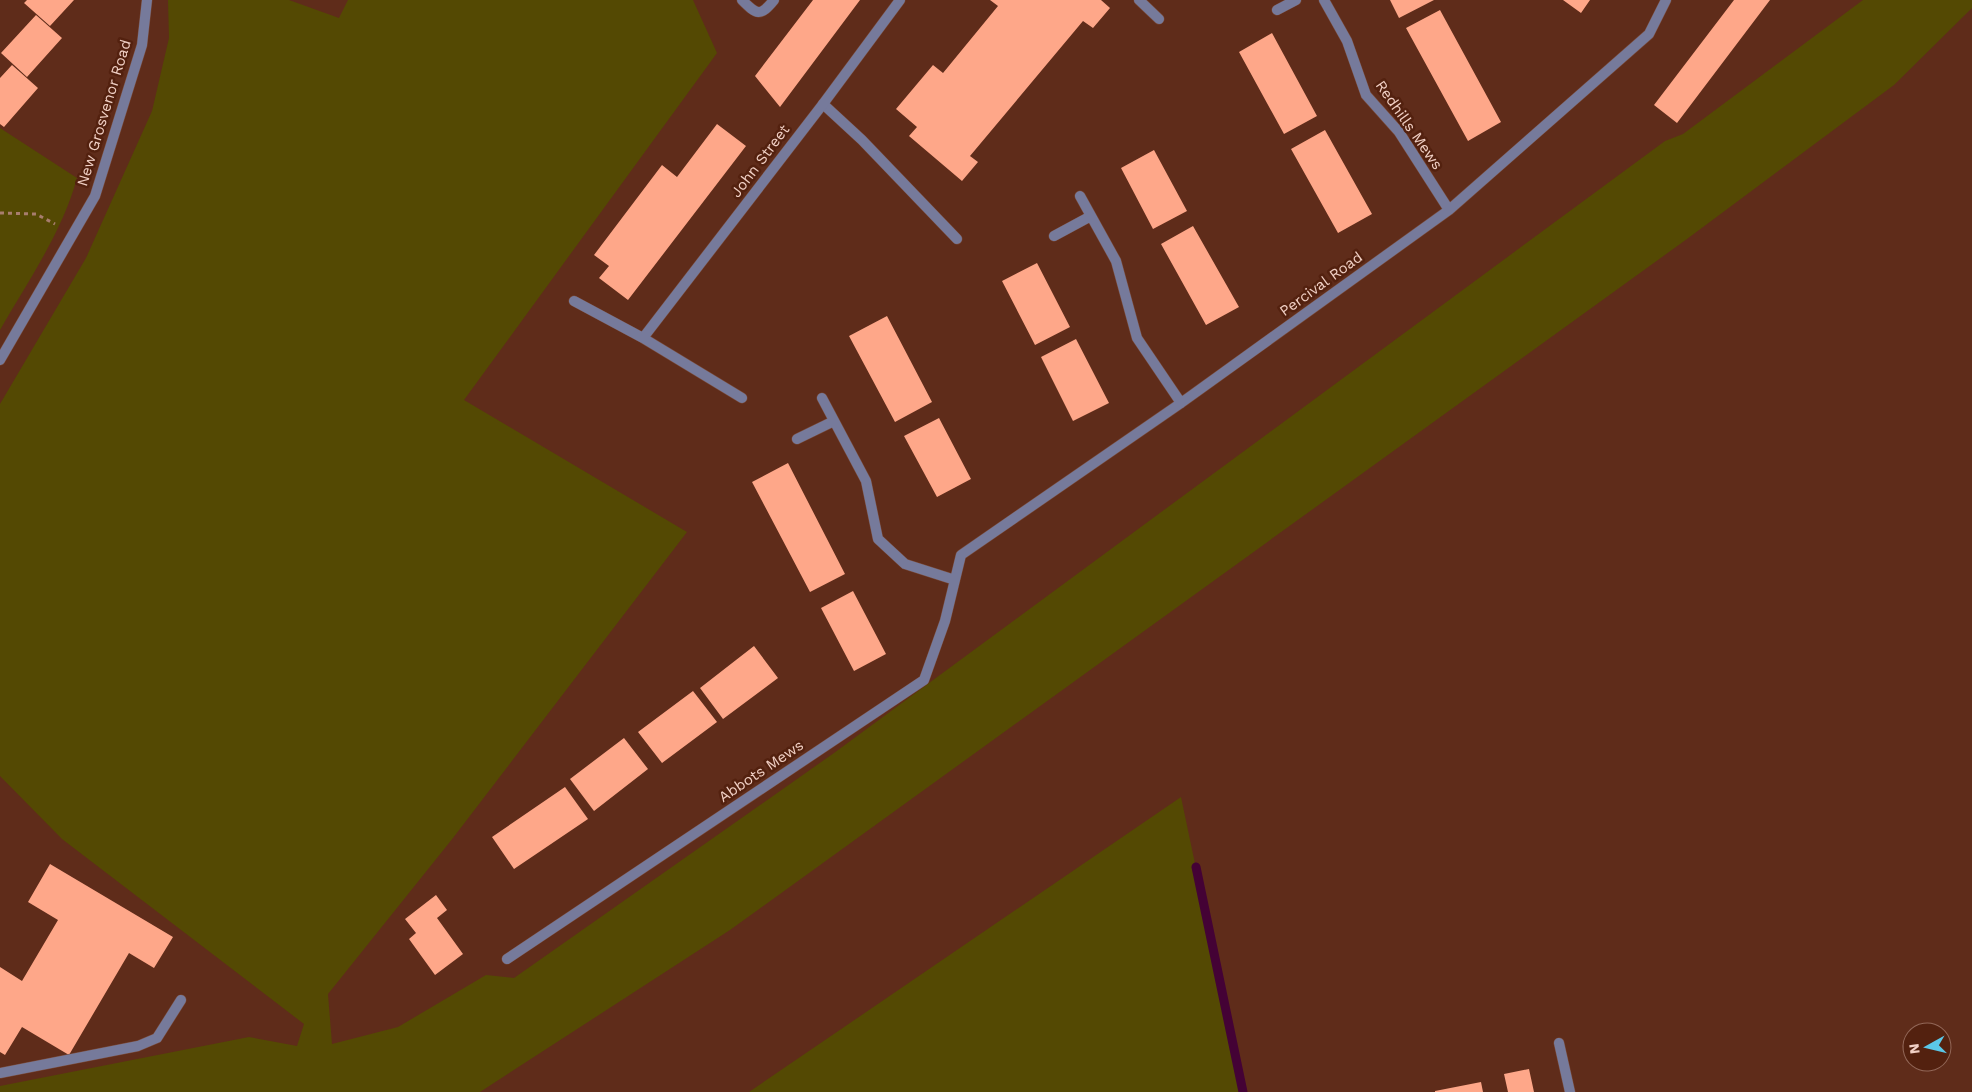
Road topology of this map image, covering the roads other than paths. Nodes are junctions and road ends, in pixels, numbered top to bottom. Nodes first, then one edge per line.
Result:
1 (148, 0) edge
2 (742, 0) edge
3 (774, 0) edge
4 (900, 0) edge
5 (1139, 0) edge
6 (1296, 0) edge
7 (1324, 0) edge
8 (1666, 0) edge
9 (1277, 10) dead end
10 (1159, 20) dead end
11 (823, 104) junction
12 (1080, 196) dead end
13 (1449, 210) junction
14 (1091, 216) junction
15 (1054, 236) dead end
16 (957, 239) dead end
17 (574, 301) dead end
18 (643, 338) junction
19 (0, 360) edge
20 (742, 398) dead end
21 (822, 398) dead end
22 (1181, 403) junction
23 (834, 420) junction
24 (797, 439) dead end
25 (961, 555) joint
26 (955, 580) junction
27 (508, 959) dead end
28 (181, 1000) dead end
29 (1559, 1043) dead end
30 (0, 1073) edge
31 (1570, 1092) edge

1 - 19 street, New Grosvenor Road
2 - 3 street
4 - 11 street, John Street
5 - 10 street
6 - 9 street
7 - 13 street, Redhills Mews
8 - 13 street, Percival Road
11 - 16 street
11 - 18 street, John Street
12 - 14 street
13 - 22 street, Percival Road
14 - 15 street
14 - 22 street
17 - 18 street
18 - 20 street
21 - 23 street
22 - 25 street, Percival Road
23 - 24 street
23 - 26 street
25 - 26 street, Abbots Mews
26 - 27 street, Abbots Mews
28 - 30 street
29 - 31 street

